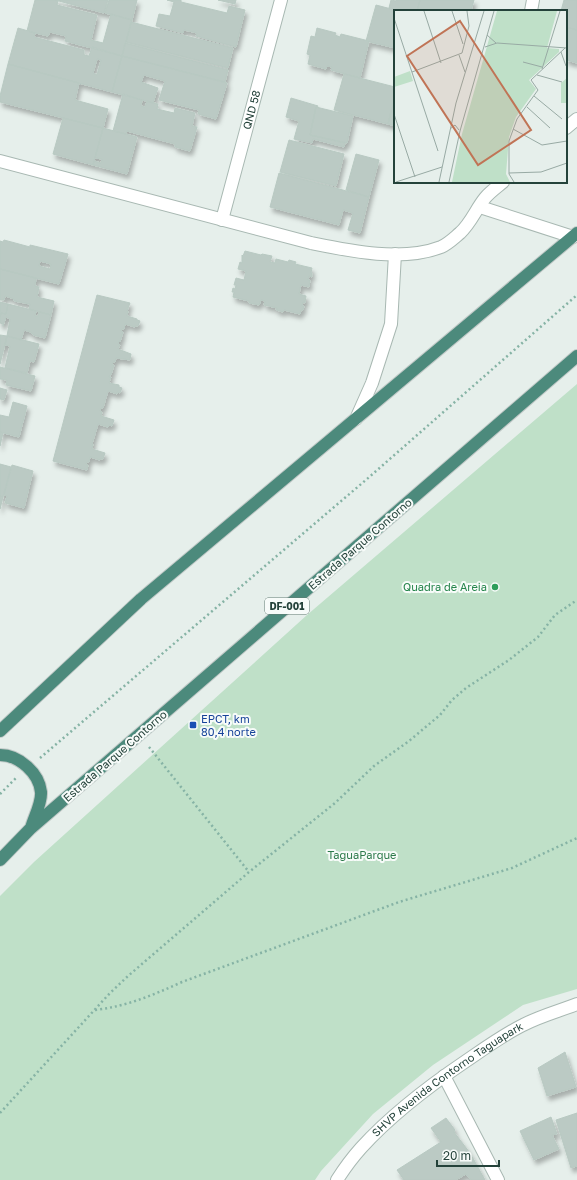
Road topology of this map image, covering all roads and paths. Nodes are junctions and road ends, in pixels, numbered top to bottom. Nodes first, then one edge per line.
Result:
1 (281, 0) edge
2 (533, 0) edge
3 (531, 10) edge
4 (577, 119) edge
5 (567, 127) edge
6 (0, 161) edge
7 (489, 183) edge
8 (502, 183) edge
9 (482, 202) junction
10 (222, 220) junction
11 (575, 235) edge
12 (395, 254) junction
13 (577, 295) edge
14 (577, 356) edge
15 (356, 419) junction
16 (577, 600) edge
17 (0, 731) edge
18 (139, 734) junction
19 (0, 754) edge
20 (28, 768) junction
21 (0, 794) edge
22 (30, 829) junction
23 (577, 838) edge
24 (0, 860) edge
25 (248, 872) junction
26 (577, 1004) edge
27 (95, 1010) junction
28 (444, 1076) junction
29 (0, 1113) edge
30 (337, 1180) edge
31 (498, 1180) edge

1 - 10 street, QND 58
2 - 3 street
4 - 5 street
6 - 10 street
7 - 9 street
8 - 9 street
9 - 11 street
9 - 12 street
10 - 12 street
11 - 15 highway
12 - 15 street
13 - 20 path
14 - 18 highway, Estrada Parque Contorno / DF-001
15 - 17 highway
16 - 25 path
18 - 22 highway, Estrada Parque Contorno / DF-001
18 - 25 path
19 - 20 highway
20 - 21 path
20 - 22 highway
22 - 24 highway, Estrada Parque Contorno / DF-001
23 - 27 path
25 - 27 path
26 - 28 street, SHVP Avenida Contorno Taguapark
27 - 29 path
28 - 30 street, SHVP Avenida Contorno Taguapark
28 - 31 street

